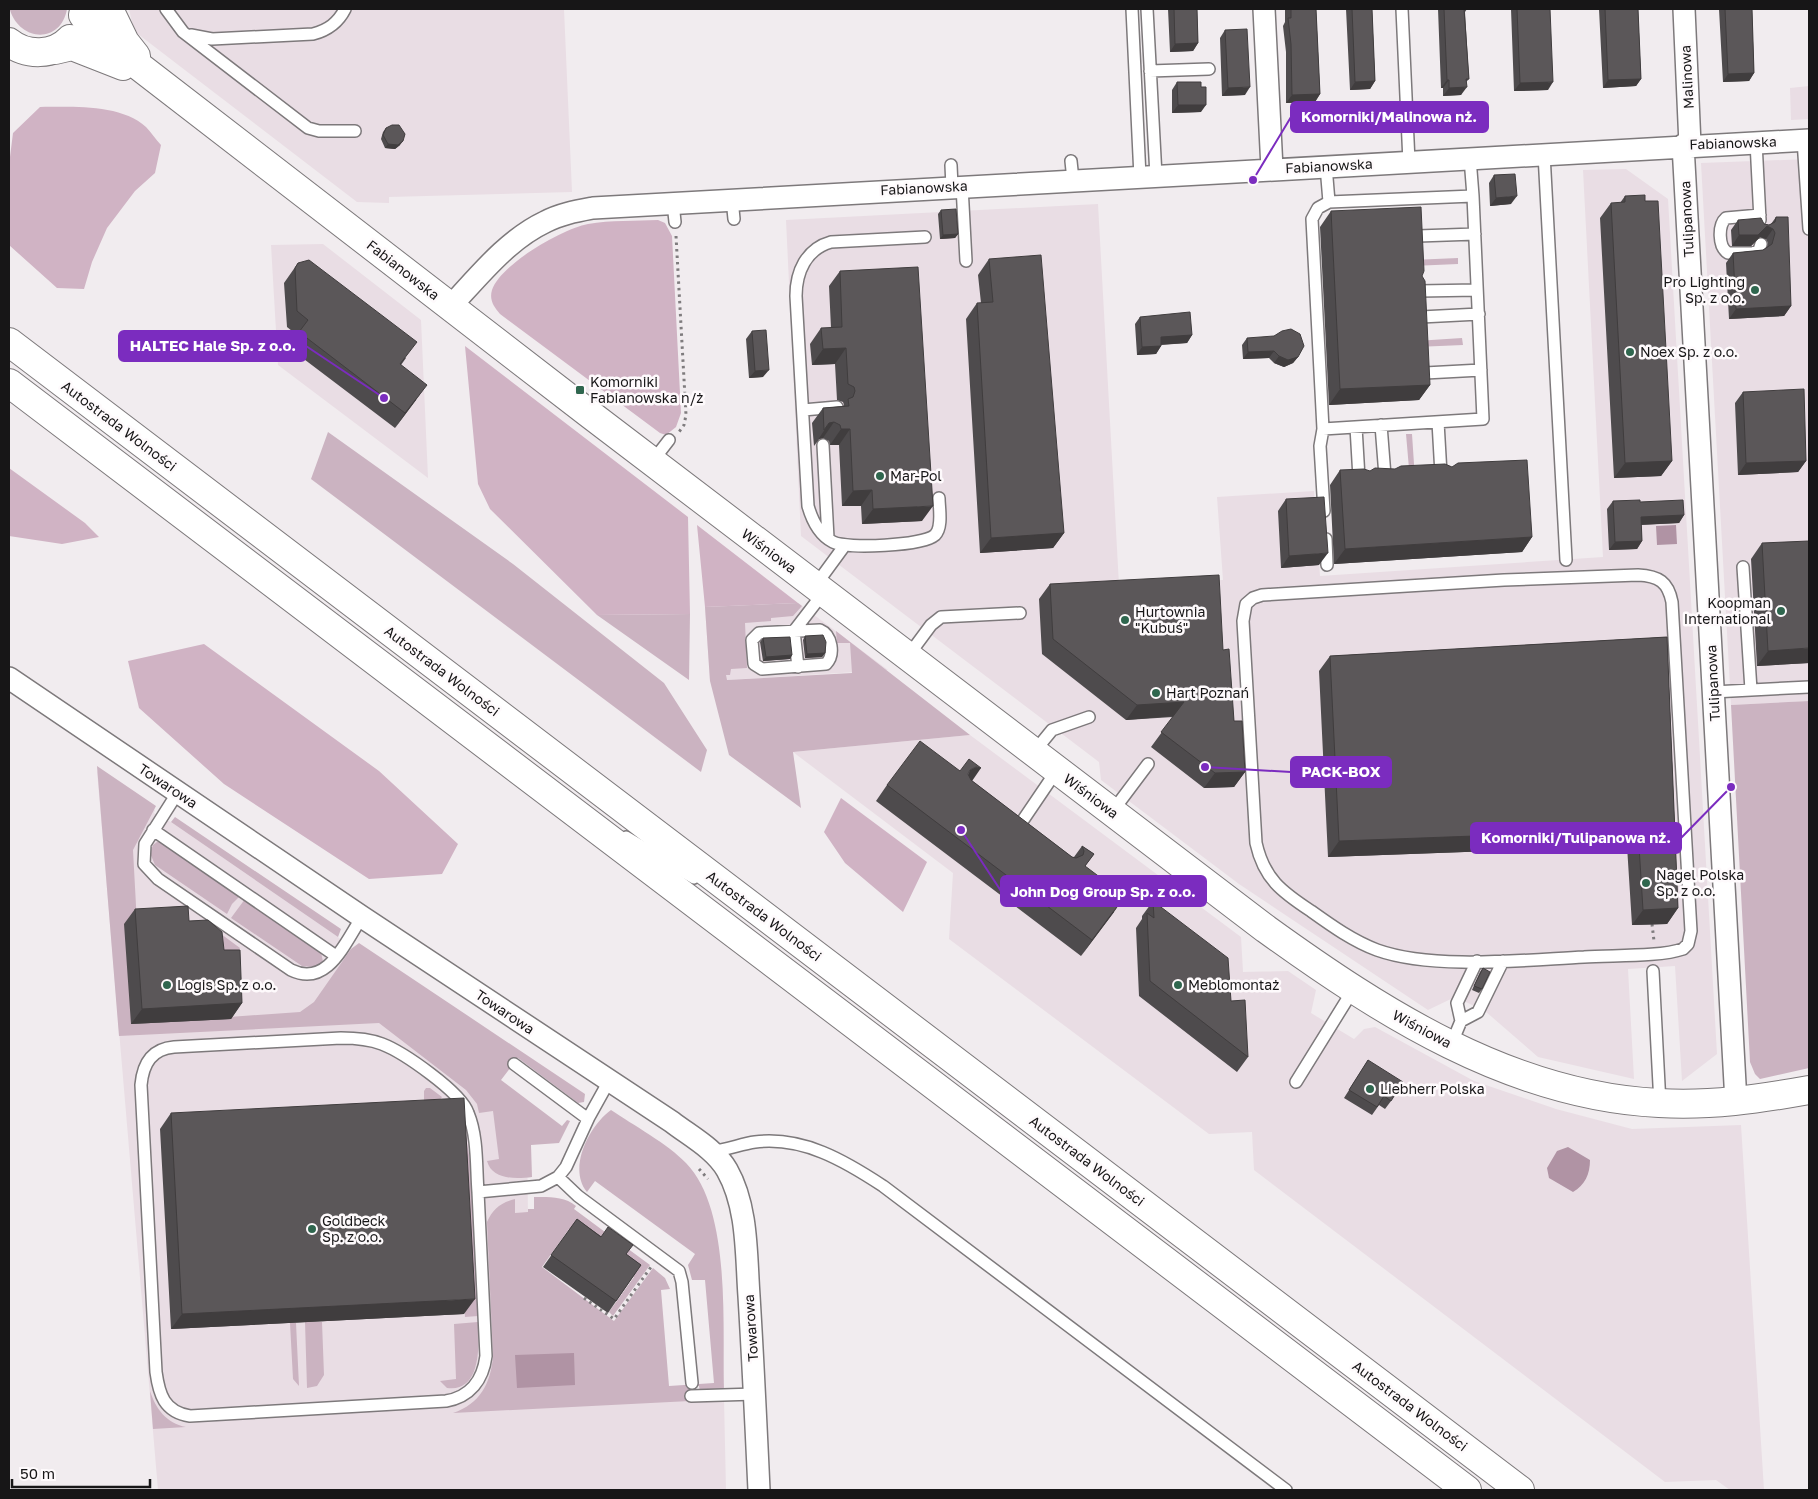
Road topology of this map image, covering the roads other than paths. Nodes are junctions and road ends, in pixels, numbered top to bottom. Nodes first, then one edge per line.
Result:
1 (109, 9) edge
2 (166, 9) edge
3 (345, 9) edge
4 (1132, 9) edge
5 (1147, 9) edge
6 (1264, 9) edge
7 (1402, 9) edge
8 (1684, 9) edge
9 (83, 12) edge
10 (183, 32) junction
11 (26, 52) edge
12 (1209, 68) dead end
13 (1150, 72) junction
14 (153, 77) junction
15 (355, 131) dead end
16 (1806, 140) edge
17 (1756, 142) junction
18 (1686, 145) junction
19 (1544, 154) junction
20 (1470, 158) junction
21 (1409, 162) junction
22 (951, 165) dead end
23 (1326, 166) junction
24 (1272, 169) junction
25 (1148, 176) junction
26 (957, 187) junction
27 (1473, 196) junction
28 (1328, 202) junction
29 (1760, 215) junction
30 (1760, 228) edge
31 (1809, 229) edge
32 (1475, 234) junction
33 (1418, 236) edge
34 (925, 237) dead end
35 (1761, 244) edge
36 (966, 261) dead end
37 (1477, 290) junction
38 (1419, 291) edge
39 (450, 307) junction
40 (1479, 314) junction
41 (1421, 317) edge
42 (9, 342) edge
43 (1481, 370) junction
44 (1425, 373) edge
45 (9, 383) edge
46 (837, 407) edge
47 (803, 410) junction
48 (1438, 422) junction
49 (1381, 425) junction
50 (1356, 427) junction
51 (1323, 429) junction
52 (669, 440) road end
53 (823, 445) edge
54 (652, 462) junction
55 (1441, 474) edge
56 (1384, 476) edge
57 (1359, 478) edge
58 (939, 498) dead end
59 (828, 538) junction
60 (845, 545) junction
61 (1566, 560) dead end
62 (1327, 565) edge
63 (1743, 567) dead end
64 (819, 589) junction
65 (1020, 613) dead end
66 (794, 631) junction
67 (908, 656) junction
68 (798, 667) junction
69 (9, 678) edge
70 (1809, 687) edge
71 (1751, 690) junction
72 (1713, 692) junction
73 (1089, 716) dead end
74 (546, 750) junction
75 (1034, 752) junction
76 (1148, 764) dead end
77 (1057, 770) junction
78 (526, 776) junction
79 (178, 792) junction
80 (1112, 812) junction
81 (1017, 829) edge
82 (153, 830) junction
83 (661, 858) junction
84 (362, 917) junction
85 (796, 940) junction
86 (336, 956) junction
87 (1477, 961) junction
88 (1503, 961) junction
89 (776, 965) junction
90 (1653, 971) dead end
91 (1353, 990) junction
92 (1456, 1033) junction
93 (514, 1064) dead end
94 (609, 1081) junction
95 (1296, 1082) dead end
96 (1809, 1090) edge
97 (1736, 1102) junction
98 (1660, 1104) junction
99 (588, 1119) junction
100 (702, 1157) junction
101 (558, 1177) junction
102 (478, 1192) junction
103 (692, 1383) dead end
104 (755, 1394) junction
105 (691, 1396) dead end
106 (758, 1490) edge
107 (1286, 1490) edge
108 (1467, 1490) edge
109 (1520, 1490) edge

1 - 14 main road
2 - 10 lane
3 - 10 lane
4 - 25 lane
5 - 13 lane
6 - 24 street
7 - 21 lane
8 - 18 street, Malinowa
9 - 11 main road
9 - 14 main road, Fabianowska
10 - 15 lane
11 - 14 main road, Fabianowska
12 - 13 lane
13 - 25 lane
14 - 39 main road, Fabianowska
16 - 17 street, Fabianowska
16 - 31 lane
17 - 18 street, Fabianowska
17 - 29 lane
18 - 19 street, Fabianowska
18 - 72 street, Tulipanowa
19 - 20 street, Fabianowska
19 - 61 lane
20 - 21 street, Fabianowska
20 - 27 lane
21 - 23 street, Fabianowska
22 - 26 lane
23 - 24 street, Fabianowska
23 - 28 lane
24 - 25 street, Fabianowska
25 - 26 street, Fabianowska
26 - 36 lane
26 - 39 street, Fabianowska
27 - 28 lane
27 - 32 lane
28 - 51 lane
29 - 30 lane
29 - 35 lane
32 - 33 lane
32 - 37 lane
34 - 47 lane
37 - 38 lane
37 - 40 lane
39 - 54 main road, Wiśniowa
40 - 41 lane
40 - 43 lane
42 - 74 main road, Autostrada Wolności
43 - 44 lane
43 - 48 lane
45 - 78 main road
46 - 47 lane
47 - 59 lane
48 - 49 lane
48 - 55 lane
49 - 50 lane
49 - 56 lane
50 - 51 lane
50 - 57 lane
51 - 62 lane
52 - 54 lane
53 - 59 lane
54 - 64 main road, Wiśniowa
58 - 60 lane
59 - 60 lane
60 - 64 lane
63 - 71 lane
64 - 66 lane
64 - 67 main road, Wiśniowa
65 - 67 lane
66 - 68 lane
66 - 68 lane
66 - 68 lane
67 - 75 main road, Wiśniowa
69 - 79 street, Towarowa
70 - 71 lane
71 - 72 lane
72 - 97 street, Tulipanowa
73 - 75 lane
74 - 83 lane
74 - 85 main road, Autostrada Wolności
75 - 77 main road, Wiśniowa
76 - 80 lane
77 - 80 main road, Wiśniowa
77 - 81 lane
78 - 83 lane
78 - 89 main road
79 - 82 lane
79 - 84 street, Towarowa
80 - 91 main road, Wiśniowa
82 - 86 lane
82 - 86 lane
83 - 85 lane
83 - 89 lane
84 - 86 lane
84 - 94 street, Towarowa
85 - 109 main road, Autostrada Wolności
87 - 88 lane
87 - 88 lane
87 - 92 lane
88 - 92 lane
89 - 108 main road
90 - 98 lane
91 - 92 main road, Wiśniowa
91 - 95 lane
92 - 98 main road, Wiśniowa
93 - 99 lane
94 - 99 lane
94 - 100 street, Towarowa
96 - 97 main road, Wiśniowa
97 - 98 main road, Wiśniowa
99 - 101 lane
100 - 104 street, Towarowa
100 - 107 lane
101 - 102 lane
101 - 103 lane
102 - 102 lane
104 - 105 lane
104 - 106 street, Towarowa

